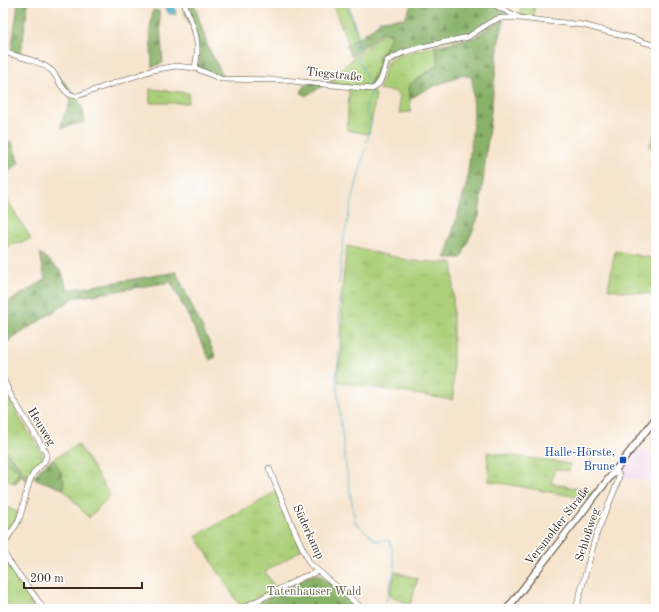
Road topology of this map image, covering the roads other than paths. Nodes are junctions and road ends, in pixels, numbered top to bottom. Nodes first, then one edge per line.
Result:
1 (184, 3) edge
2 (494, 4) edge
3 (519, 18) junction
4 (656, 46) edge
5 (3, 52) edge
6 (195, 68) junction
7 (3, 378) edge
8 (656, 418) edge
9 (269, 468) dead end
10 (616, 469) junction
11 (310, 564) junction
12 (317, 572) junction
13 (303, 577) junction
14 (44, 609) edge
15 (241, 609) edge
16 (363, 609) edge
17 (506, 609) edge
18 (576, 609) edge

1 - 6 street
2 - 3 street
3 - 4 street, Tiegstraße
3 - 6 street, Tiegstraße
5 - 6 street, Tiegstraße
7 - 14 street, Heuweg
8 - 10 main road, Versmolder Straße
9 - 11 street, Süderkamp
10 - 17 main road, Versmolder Straße
10 - 18 street, Schloßweg
11 - 12 street, Süderkamp
11 - 13 street
12 - 13 street
12 - 16 street, Süderkamp
13 - 15 street

